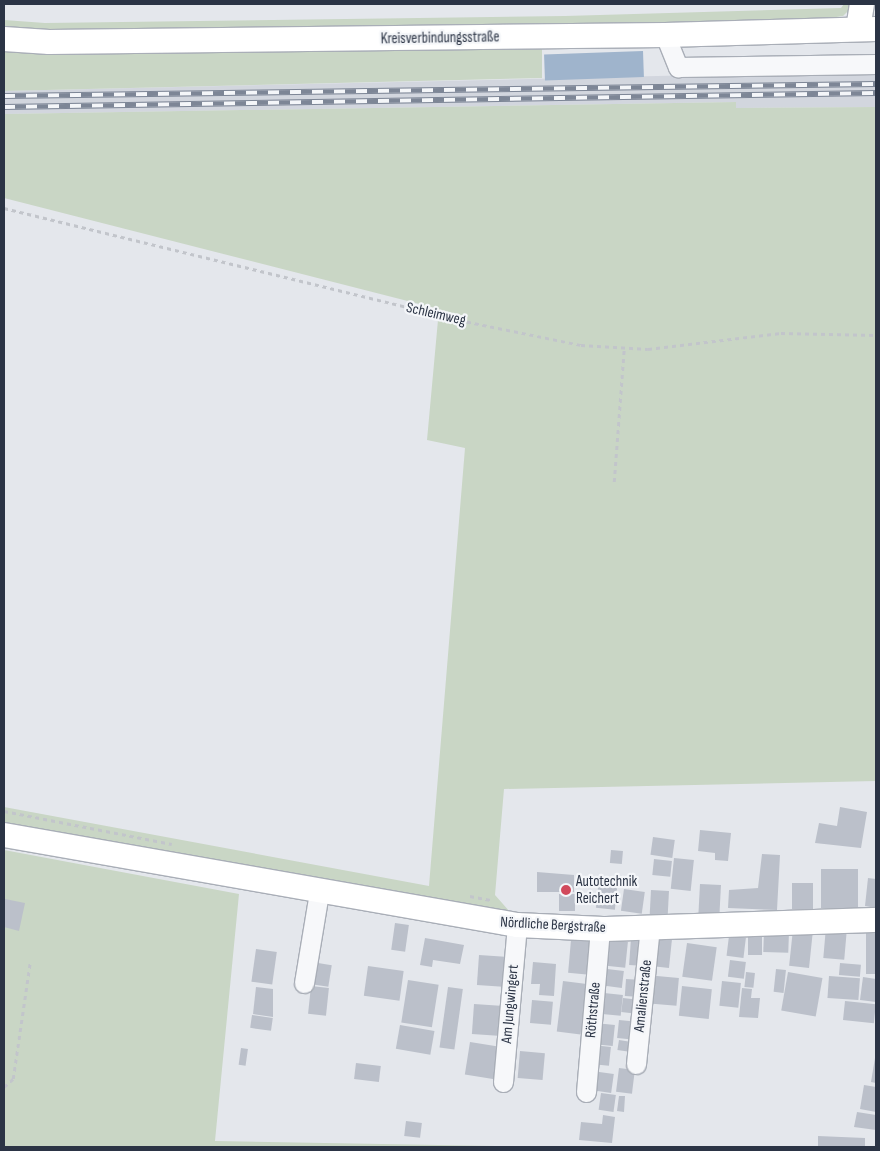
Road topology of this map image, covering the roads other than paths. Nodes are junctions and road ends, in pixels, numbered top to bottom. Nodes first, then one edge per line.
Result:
1 (862, 4) edge
2 (871, 28) edge
3 (665, 35) junction
4 (4, 39) edge
5 (876, 64) edge
6 (4, 835) edge
7 (319, 892) junction
8 (876, 920) edge
9 (517, 925) junction
10 (650, 927) junction
11 (600, 928) junction
12 (304, 983) dead end
13 (636, 1064) dead end
14 (503, 1082) dead end
15 (586, 1092) dead end

1 - 2 main road
2 - 3 main road, Kreisverbindungsstraße
3 - 4 main road, Kreisverbindungsstraße
3 - 5 street
6 - 7 main road, Nördliche Bergstraße
7 - 9 main road, Nördliche Bergstraße
7 - 12 street
8 - 10 main road, Nördliche Bergstraße
9 - 11 main road, Nördliche Bergstraße
9 - 14 street, Am Jungwingert
10 - 11 main road, Nördliche Bergstraße
10 - 13 street, Amalienstraße
11 - 15 street, Röthstraße

